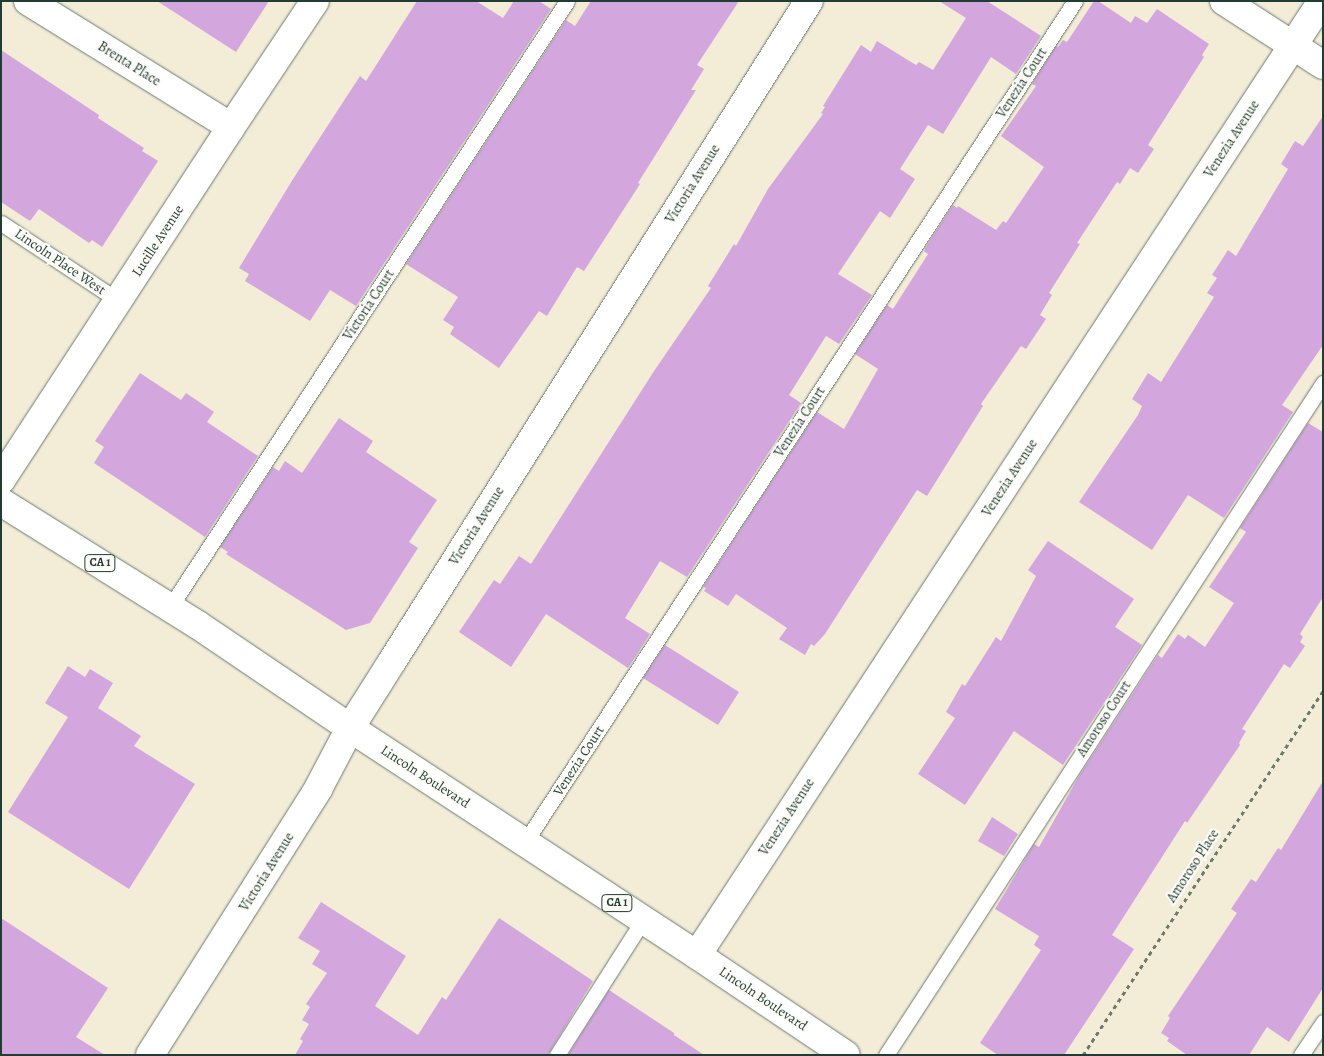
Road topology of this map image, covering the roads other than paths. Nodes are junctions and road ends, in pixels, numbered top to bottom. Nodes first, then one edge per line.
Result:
1 (28, 1) edge
2 (315, 1) edge
3 (567, 1) edge
4 (1075, 1) edge
5 (1224, 1) edge
6 (1322, 1) edge
7 (802, 4) edge
8 (1293, 46) junction
9 (1323, 65) edge
10 (230, 128) junction
11 (1, 222) edge
12 (119, 301) junction
13 (1323, 384) edge
14 (1, 480) edge
15 (1, 502) edge
16 (170, 607) junction
17 (350, 728) junction
18 (525, 842) junction
19 (643, 920) junction
20 (697, 955) junction
21 (1323, 1022) edge
22 (150, 1055) edge
23 (557, 1055) edge
24 (846, 1055) edge
25 (886, 1055) edge
26 (1301, 1055) edge

1 - 10 main road, Brenta Place
2 - 10 main road, Lucille Avenue
3 - 16 lane, Victoria Court
4 - 18 lane, Venezia Court
5 - 8 main road
6 - 8 main road, Venezia Avenue
7 - 17 main road, Victoria Avenue
8 - 9 main road
8 - 20 main road, Venezia Avenue
10 - 12 main road, Lucille Avenue
11 - 12 lane, Lincoln Place West
12 - 14 main road, Lucille Avenue
13 - 25 lane, Amoroso Court
15 - 16 main road, Lincoln Boulevard / CA 1
16 - 17 main road, Lincoln Boulevard / CA 1
17 - 18 main road, Lincoln Boulevard / CA 1
17 - 22 main road, Victoria Avenue
18 - 19 main road, Lincoln Boulevard / CA 1
19 - 20 main road, Lincoln Boulevard / CA 1
19 - 23 lane
20 - 24 main road, Lincoln Boulevard / CA 1
21 - 26 lane

